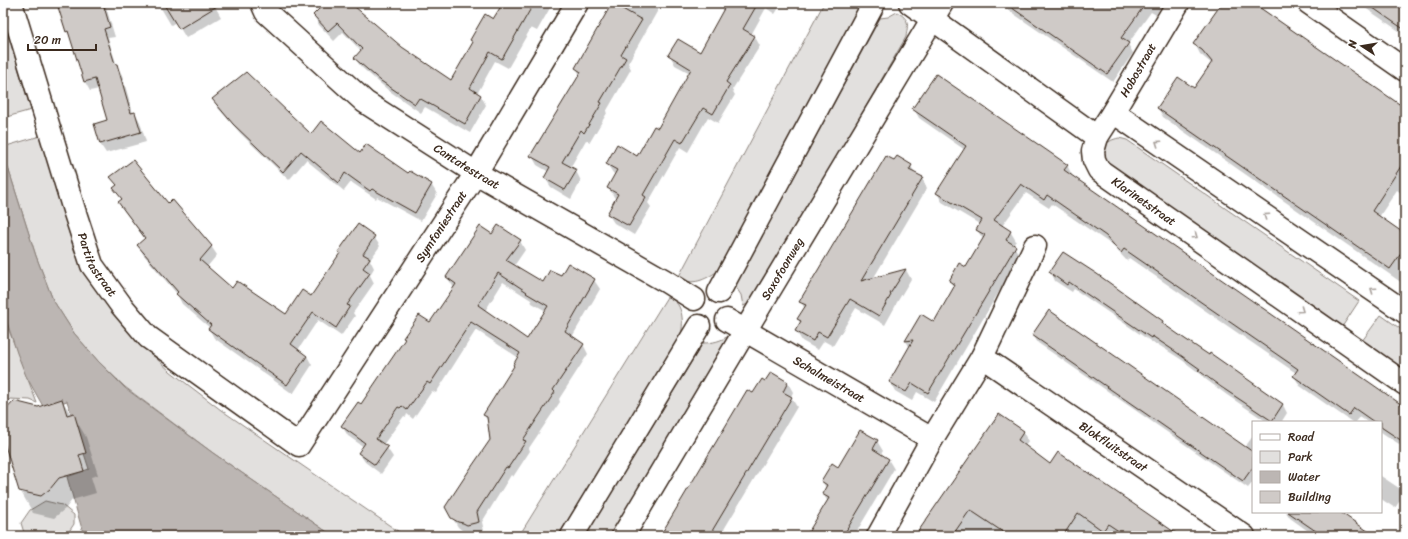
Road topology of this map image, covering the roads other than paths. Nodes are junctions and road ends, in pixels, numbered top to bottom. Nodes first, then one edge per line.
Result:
1 (11, 3) edge
2 (577, 3) edge
3 (876, 3) edge
4 (891, 3) edge
5 (910, 3) edge
6 (1178, 3) edge
7 (1309, 3) edge
8 (269, 6) edge
9 (937, 11) edge
10 (1405, 70) edge
11 (1113, 112) junction
12 (1096, 137) junction
13 (476, 173) junction
14 (1035, 246) dead end
15 (719, 292) junction
16 (694, 299) junction
17 (1405, 312) edge
18 (736, 325) junction
19 (699, 326) junction
20 (982, 357) junction
21 (1405, 384) edge
22 (932, 439) junction
23 (299, 445) joint
24 (572, 536) edge
25 (623, 536) edge
26 (878, 536) edge
27 (1244, 536) edge

1 - 23 street, Partitastraat
2 - 13 street, Symfoniestraat
3 - 4 street
3 - 15 street
5 - 9 street
6 - 11 street, Hobostraat
7 - 10 street
8 - 13 street, Cantatestraat
9 - 12 street
9 - 18 street, Saxofoonweg
11 - 12 street, Hobostraat
17 -> 11 street
12 -> 21 street, Klarinetstraat
13 - 16 street, Cantatestraat
13 - 23 street, Symfoniestraat
14 - 20 street
15 - 16 street
15 - 18 street
16 - 19 street
18 - 19 street
18 - 22 street, Schalmeistraat
18 - 25 street, Saxofoonweg
19 - 24 street
20 - 22 street
20 - 27 street, Blokfluitstraat
22 - 26 street

